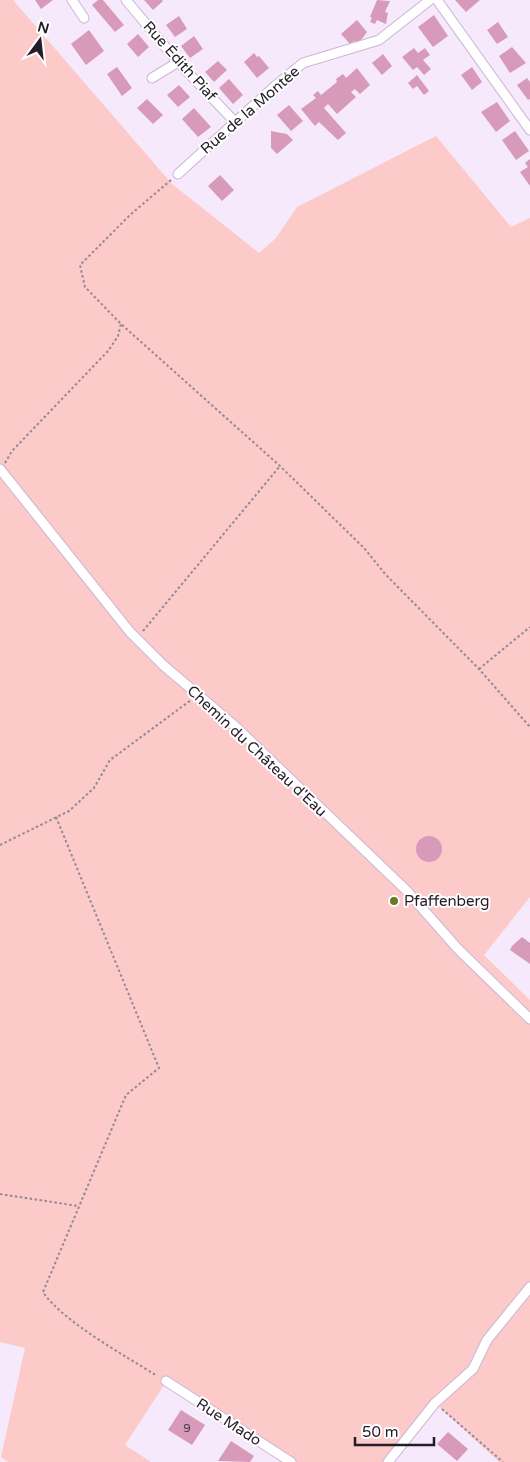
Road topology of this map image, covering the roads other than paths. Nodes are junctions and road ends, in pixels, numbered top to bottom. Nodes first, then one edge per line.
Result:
1 (72, 0) edge
2 (126, 0) edge
3 (430, 0) edge
4 (437, 0) edge
5 (84, 18) dead end
6 (178, 62) junction
7 (152, 78) dead end
8 (235, 122) junction
9 (530, 130) edge
10 (178, 174) road end
11 (1, 470) edge
12 (530, 1019) edge
13 (530, 1287) edge
14 (166, 1381) road end
15 (291, 1462) edge
16 (388, 1462) edge

1 - 5 street
2 - 6 street, Rue Édith Piaf
3 - 8 street, Rue de la Montée
4 - 9 street
6 - 7 street
6 - 8 street, Rue Édith Piaf
8 - 10 street, Rue de la Montée
11 - 12 street, Chemin du Château d'Eau
13 - 16 street
14 - 15 street, Rue Mado

